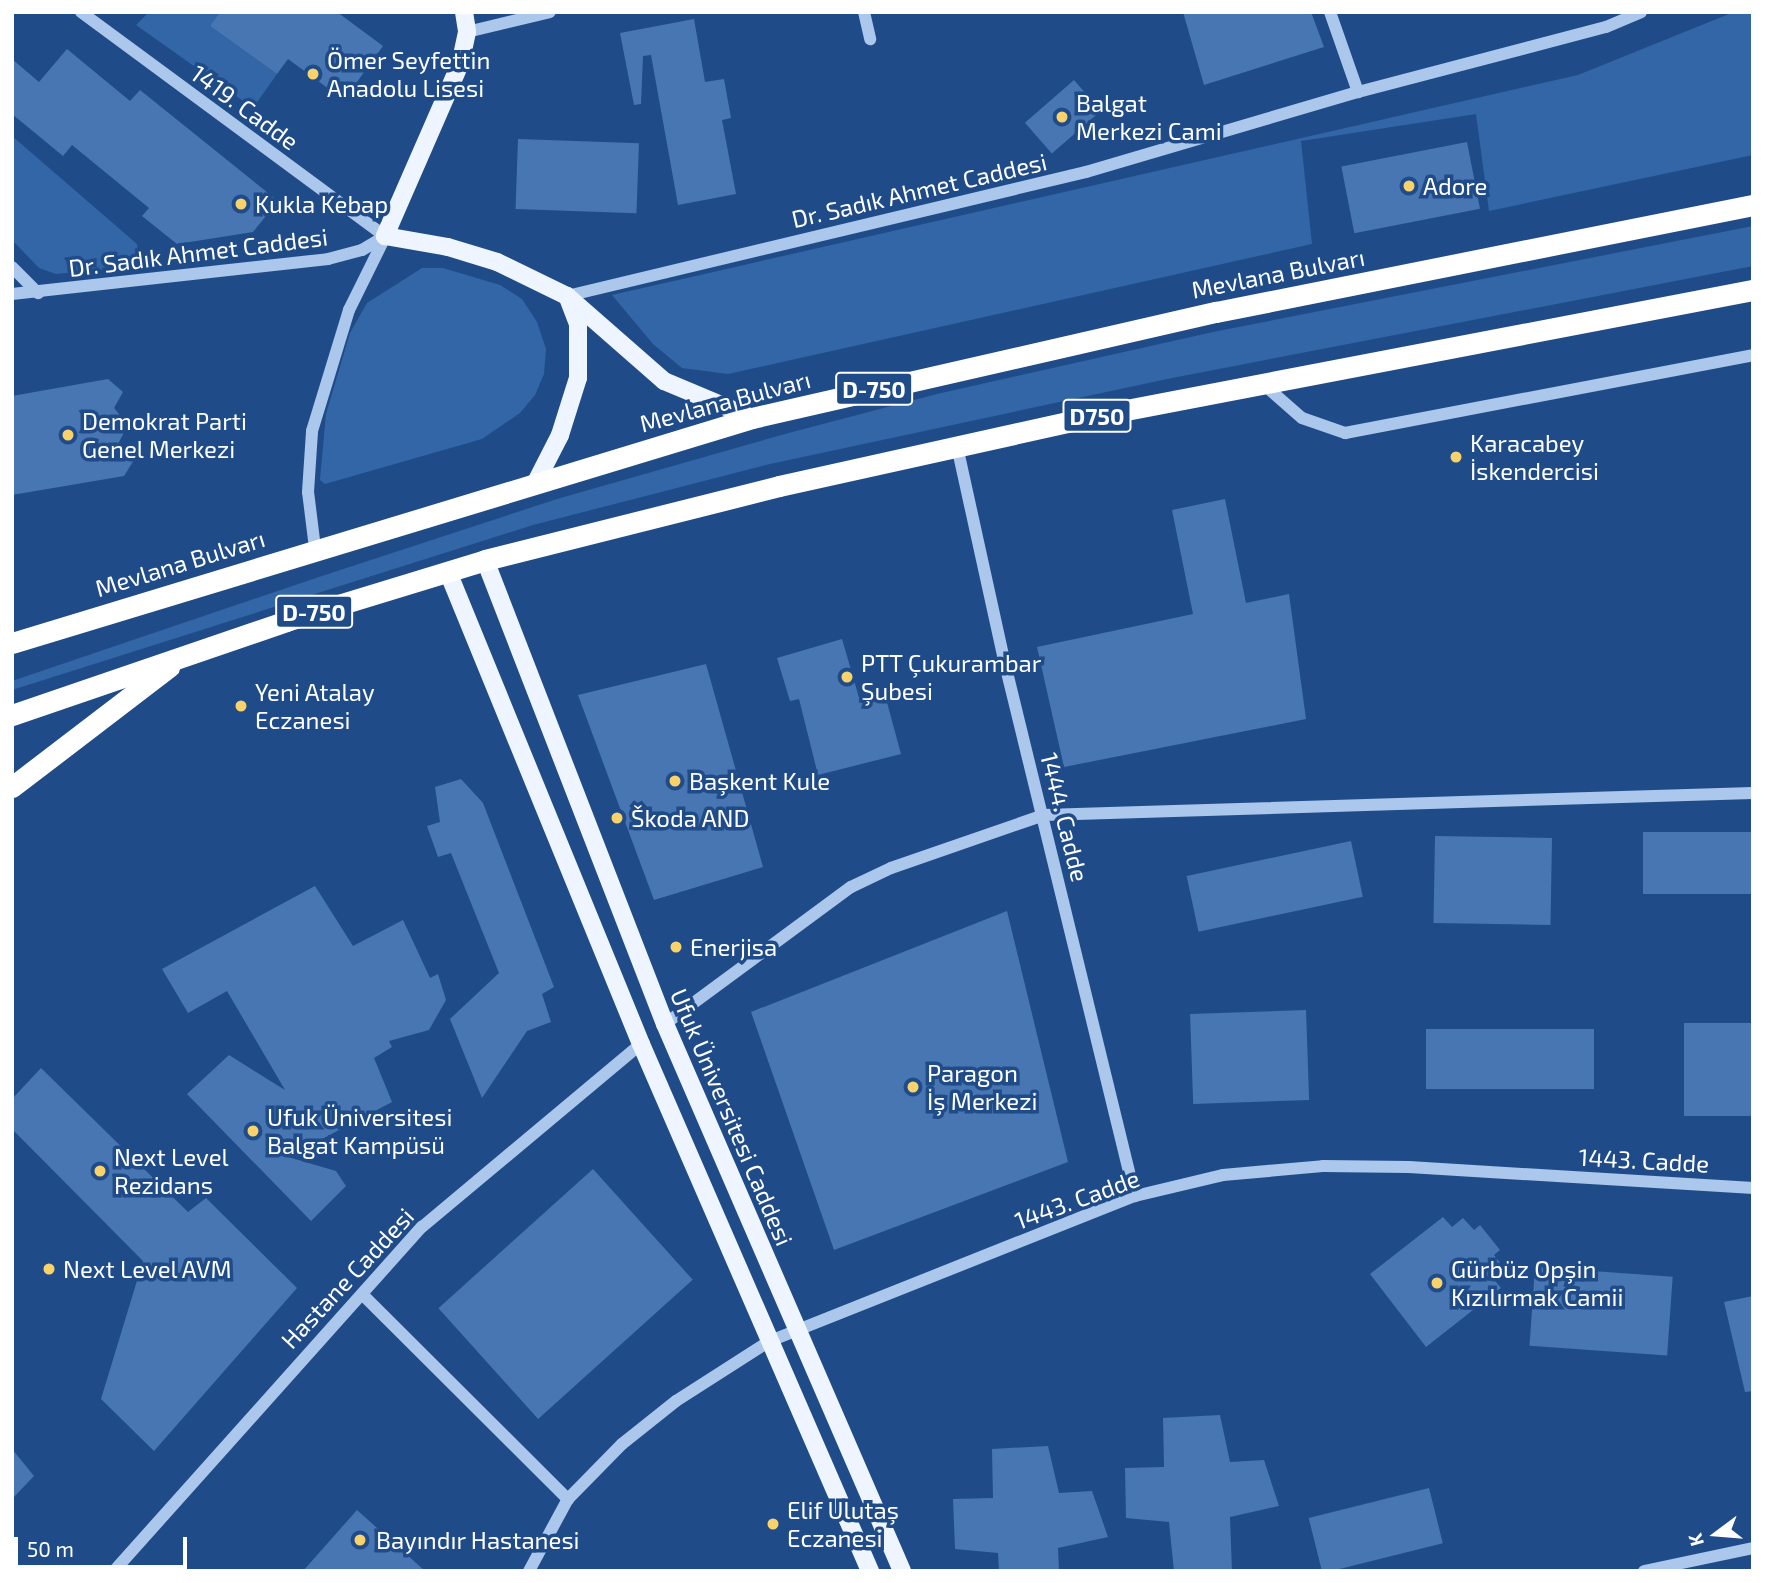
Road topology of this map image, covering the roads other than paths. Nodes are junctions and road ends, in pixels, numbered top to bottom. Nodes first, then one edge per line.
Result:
1 (81, 12) edge
2 (464, 12) edge
3 (550, 12) edge
4 (864, 12) edge
5 (1330, 12) edge
6 (1641, 12) edge
7 (467, 32) junction
8 (870, 38) dead end
9 (1358, 92) junction
10 (1753, 205) edge
11 (385, 236) junction
12 (12, 267) edge
13 (1753, 290) edge
14 (38, 293) junction
15 (12, 294) edge
16 (567, 296) junction
17 (1753, 355) edge
18 (1261, 383) junction
19 (752, 418) junction
20 (957, 446) junction
21 (536, 482) junction
22 (315, 548) junction
23 (485, 560) junction
24 (448, 572) junction
25 (12, 643) edge
26 (181, 658) junction
27 (12, 715) edge
28 (12, 787) edge
29 (1753, 793) edge
30 (1044, 815) junction
31 (665, 1024) junction
32 (641, 1044) junction
33 (1753, 1188) edge
34 (1135, 1196) junction
35 (362, 1294) junction
36 (796, 1331) junction
37 (770, 1341) junction
38 (568, 1499) junction
39 (1753, 1548) edge
40 (114, 1571) edge
41 (529, 1571) edge
42 (870, 1571) edge
43 (902, 1571) edge
44 (1644, 1571) edge

1 - 11 street, 1419. Cadde
2 - 7 main road
3 - 7 street
4 - 8 street
5 - 9 street
6 - 9 street, Dr. Sadık Ahmet Caddesi
7 - 11 main road
9 - 16 street, Dr. Sadık Ahmet Caddesi
10 - 19 highway, Mevlana Bulvarı / D-750
11 - 14 street, Dr. Sadık Ahmet Caddesi
11 - 16 main road
11 - 22 street
12 - 14 street
13 - 18 highway, D750
14 - 15 street, Dr. Sadık Ahmet Caddesi
16 - 19 main road
16 - 21 main road
17 - 18 street
18 - 20 highway, D750
19 - 21 highway, Mevlana Bulvarı / D-750
20 - 23 highway, D750
20 - 30 street, 1444. Cadde
21 - 22 highway, Mevlana Bulvarı / D-750
22 - 25 highway, Mevlana Bulvarı / D-750
23 - 24 highway, D750
23 - 31 main road, Ufuk Üniversitesi Caddesi
24 - 26 highway, D-750
24 - 32 main road
26 - 27 highway, D-750
26 - 28 highway
29 - 30 street
30 - 31 street
30 - 34 street, 1444. Cadde
31 - 32 main road
31 - 36 main road, Ufuk Üniversitesi Caddesi
32 - 35 street, Hastane Caddesi
32 - 37 main road
33 - 34 street, 1443. Cadde
34 - 36 street, 1443. Cadde
35 - 38 street
35 - 40 street, Hastane Caddesi
36 - 37 street, 1443. Cadde
36 - 43 main road, Ufuk Üniversitesi Caddesi
37 - 38 street, 1443. Cadde
37 - 42 main road
38 - 41 street, 1443. Cadde
39 - 44 street

